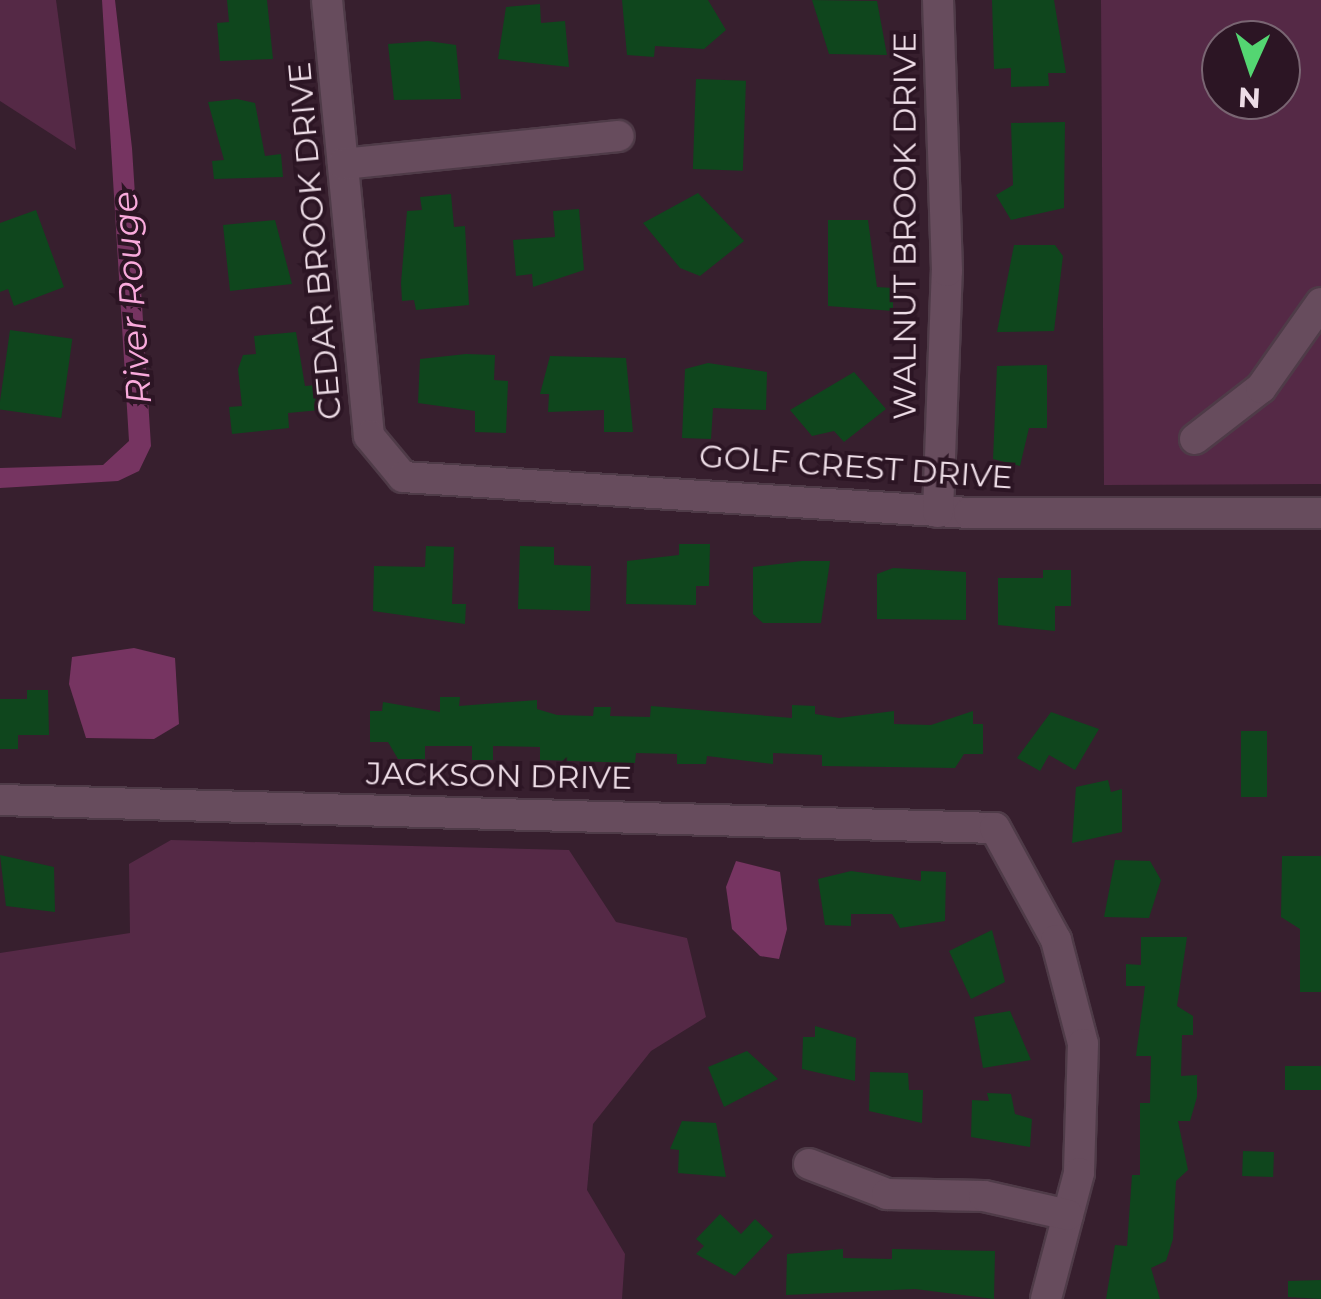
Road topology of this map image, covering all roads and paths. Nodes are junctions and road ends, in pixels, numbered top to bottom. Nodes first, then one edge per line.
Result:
1 (327, 0) edge
2 (938, 0) edge
3 (618, 136) dead end
4 (343, 164) junction
5 (1321, 303) edge
6 (1195, 438) dead end
7 (389, 469) joint
8 (938, 512) junction
9 (1321, 513) edge
10 (0, 800) edge
11 (809, 1164) dead end
12 (1068, 1215) junction
13 (1046, 1299) edge

1 - 4 street, CEDAR BROOK DRIVE
2 - 8 street, WALNUT BROOK DRIVE
3 - 4 street
4 - 7 street, CEDAR BROOK DRIVE
5 - 6 street
7 - 8 street, GOLF CREST DRIVE
8 - 9 street, GOLF CREST DRIVE
10 - 12 street, JACKSON DRIVE
11 - 12 street
12 - 13 street

